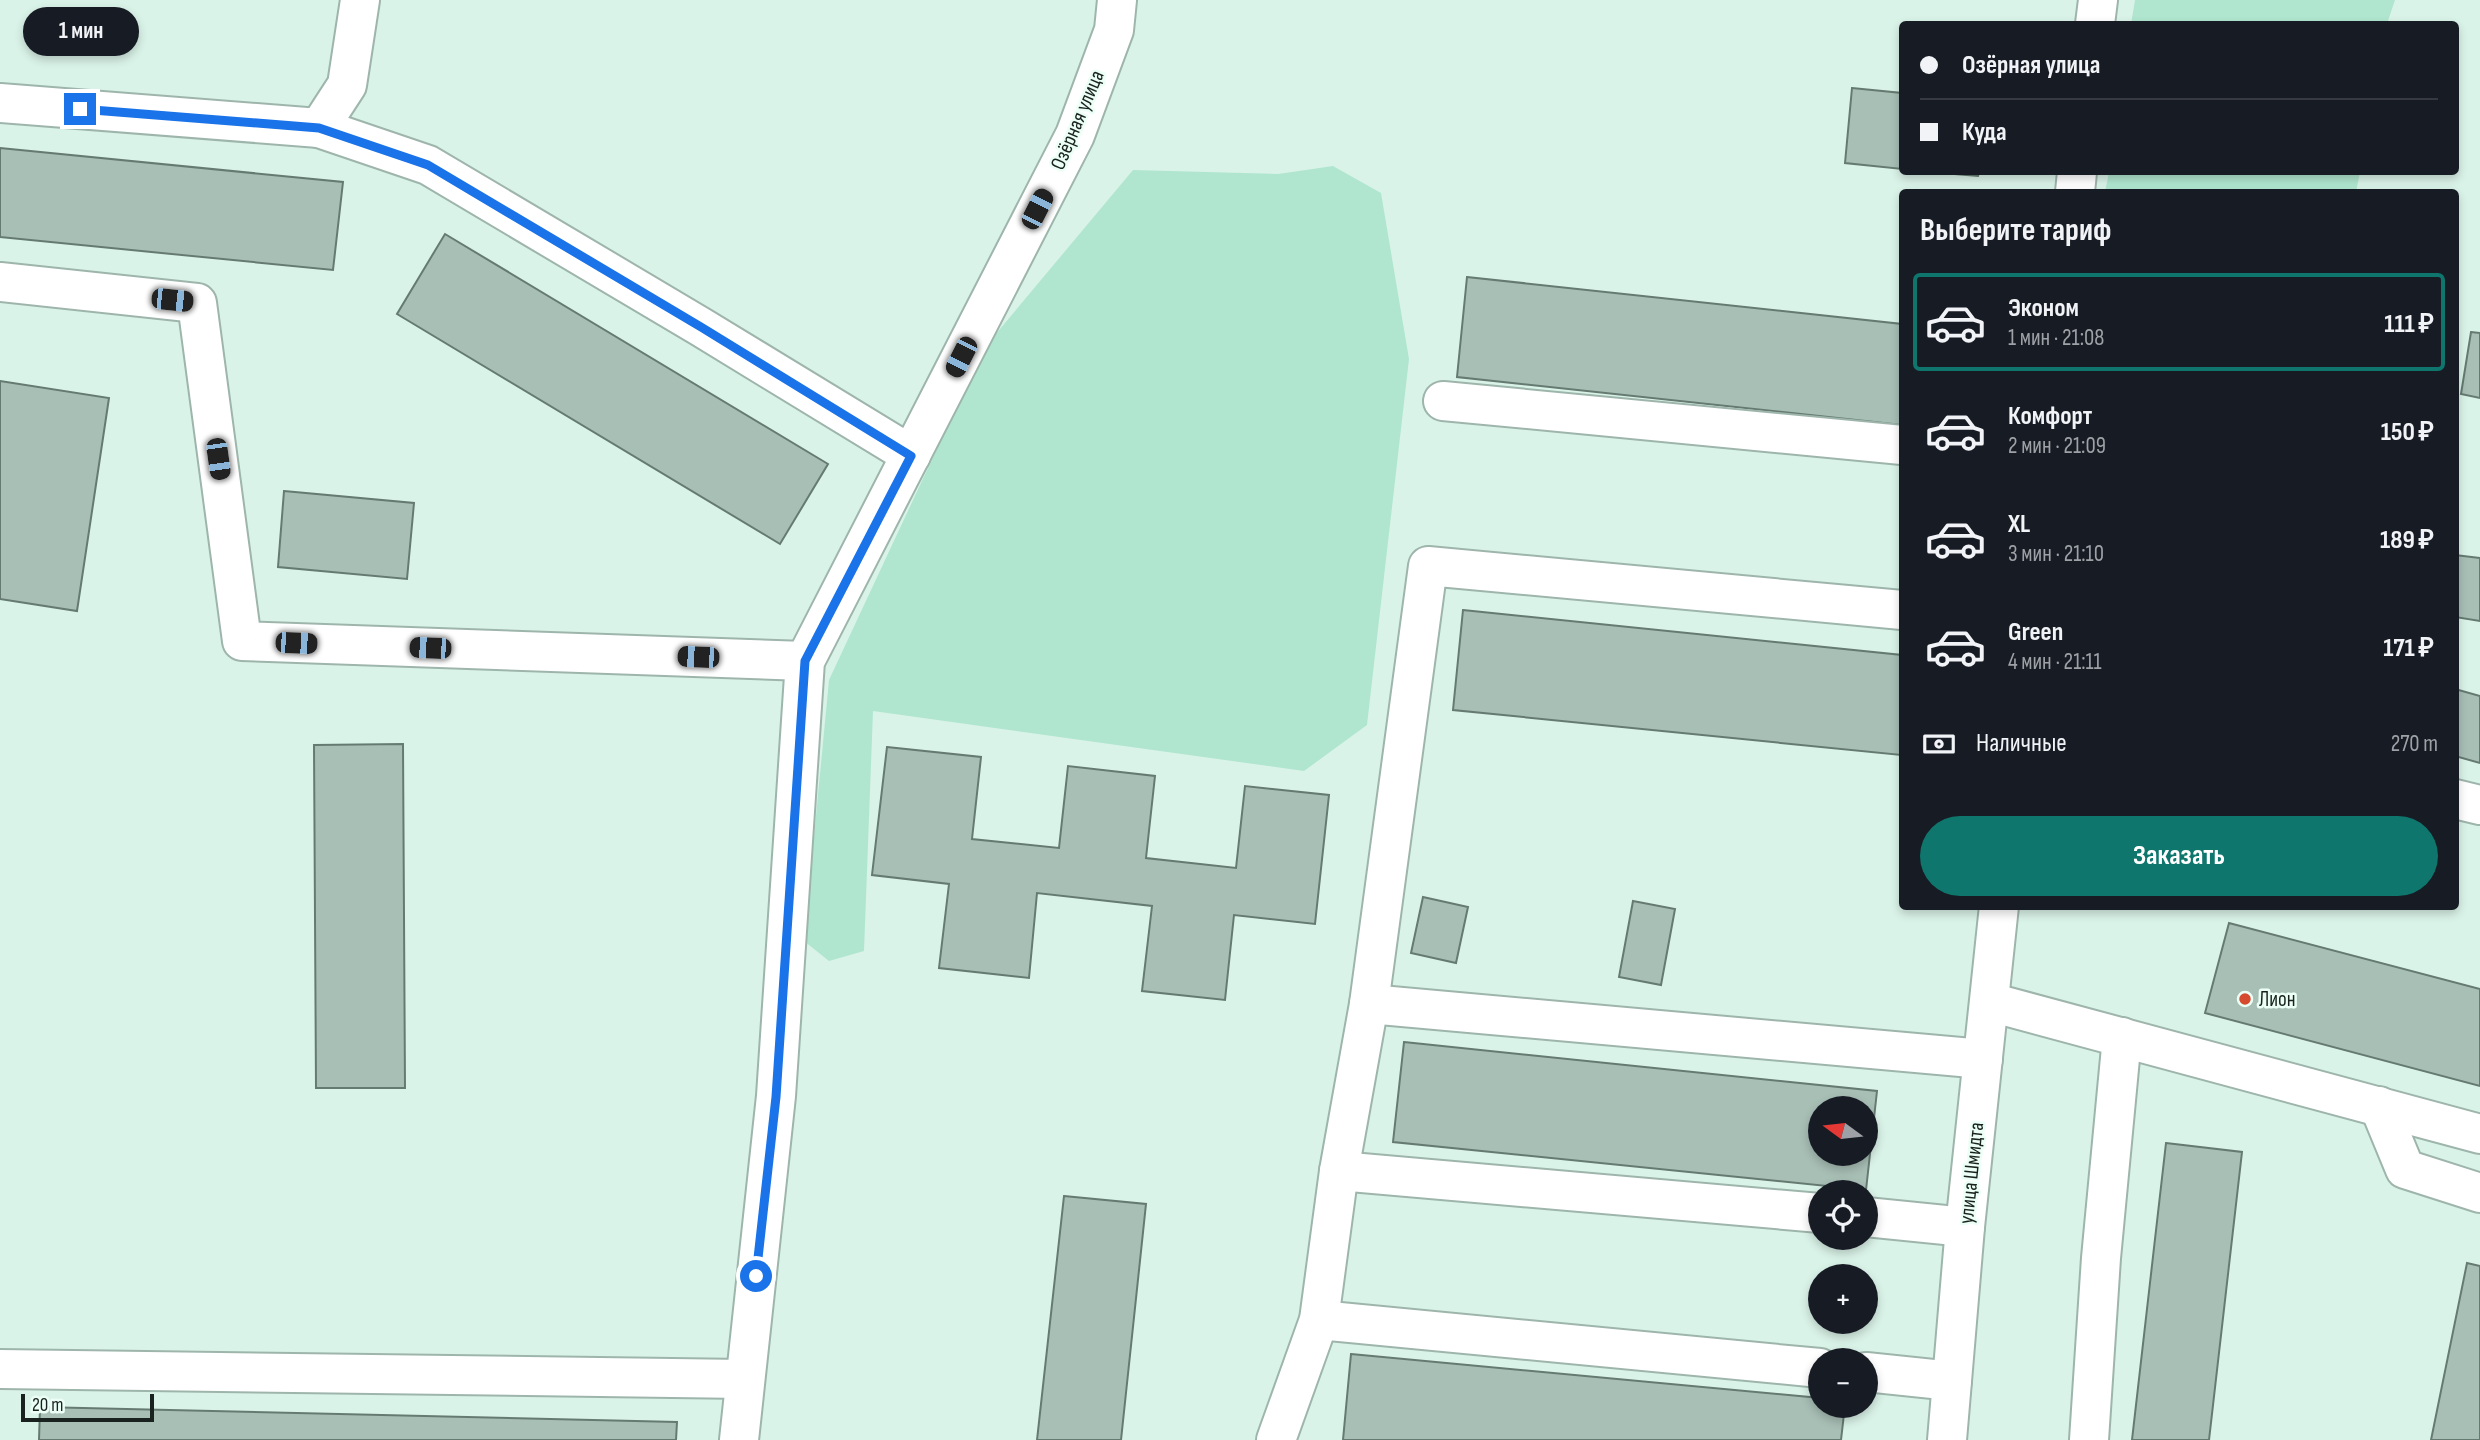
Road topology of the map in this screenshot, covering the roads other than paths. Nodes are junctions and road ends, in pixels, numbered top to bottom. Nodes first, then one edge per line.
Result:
1 (360, 0) edge
2 (1117, 0) edge
3 (2098, 0) edge
4 (2095, 21) edge
5 (0, 103) edge
6 (319, 128) junction
7 (0, 282) edge
8 (1443, 401) dead end
9 (1899, 444) edge
10 (911, 456) junction
11 (1899, 610) edge
12 (805, 661) junction
13 (2459, 800) edge
14 (2480, 806) edge
15 (1999, 910) edge
16 (1990, 1002) junction
17 (1369, 1004) junction
18 (2122, 1037) junction
19 (1983, 1059) junction
20 (2379, 1106) junction
21 (2480, 1134) edge
22 (1339, 1171) junction
23 (2480, 1193) edge
24 (1808, 1212) edge
25 (1878, 1218) edge
26 (1965, 1227) junction
27 (1320, 1320) junction
28 (1808, 1367) edge
29 (0, 1369) edge
30 (1878, 1373) edge
31 (745, 1379) junction
32 (1952, 1381) junction
33 (738, 1440) edge
34 (1276, 1440) edge
35 (1947, 1440) edge
36 (2089, 1440) edge

1 - 6 street
2 - 10 street, Озёрная улица
3 - 4 street
5 - 6 street
6 - 10 street
7 - 12 street
8 - 9 street
10 - 12 street, Озёрная улица
11 - 17 street
12 - 31 street, Озёрная улица
13 - 14 street
15 - 16 street, улица Шмидта
16 - 18 street
16 - 19 street, улица Шмидта
17 - 19 street
17 - 22 street
18 - 20 street
18 - 36 street
19 - 26 street, улица Шмидта
20 - 21 street
20 - 23 street
22 - 24 street
22 - 27 street
25 - 26 street
26 - 32 street, улица Шмидта
27 - 28 street
27 - 34 street
29 - 31 street
30 - 32 street
31 - 33 street, Озёрная улица
32 - 35 street, улица Шмидта

